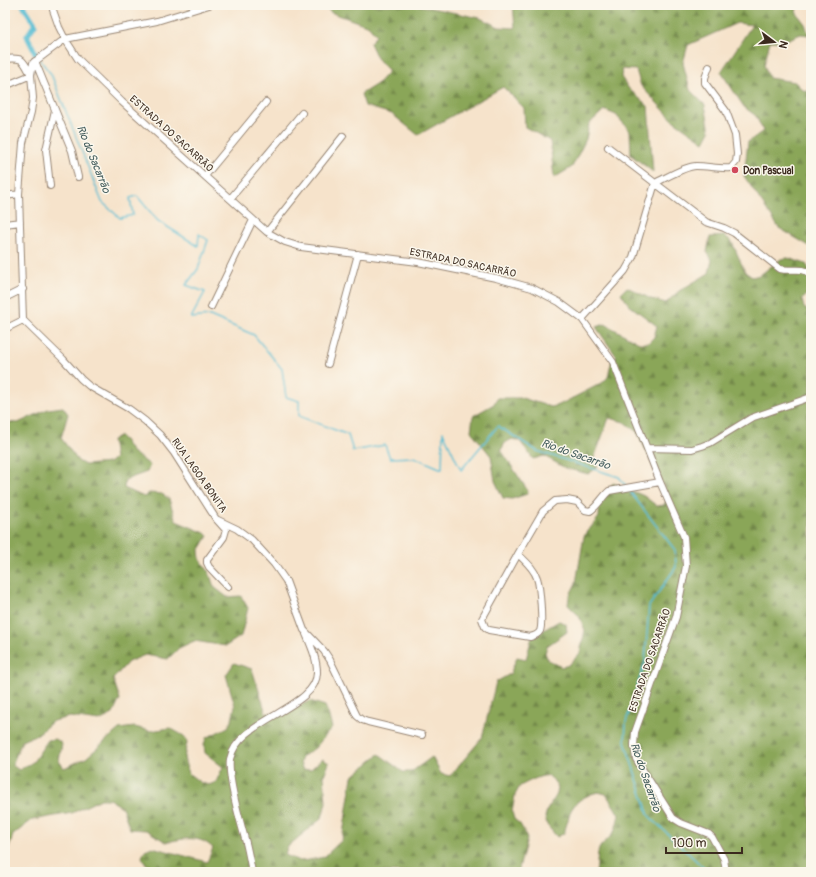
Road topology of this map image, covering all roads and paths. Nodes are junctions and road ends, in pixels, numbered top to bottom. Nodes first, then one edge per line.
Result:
1 (53, 5) edge
2 (209, 5) edge
3 (65, 40) junction
4 (5, 59) edge
5 (36, 60) junction
6 (709, 67) dead end
7 (31, 75) junction
8 (5, 86) edge
9 (266, 102) dead end
10 (55, 110) junction
11 (302, 113) dead end
12 (343, 136) dead end
13 (608, 147) dead end
14 (205, 176) junction
15 (78, 177) dead end
16 (655, 183) junction
17 (50, 186) dead end
18 (19, 194) junction
19 (5, 196) edge
20 (230, 199) junction
21 (254, 220) junction
22 (20, 222) junction
23 (5, 224) edge
24 (267, 232) junction
25 (358, 254) junction
26 (811, 274) edge
27 (23, 289) junction
28 (5, 298) edge
29 (211, 307) dead end
30 (582, 319) junction
31 (24, 320) junction
32 (5, 329) edge
33 (328, 364) dead end
34 (811, 397) edge
35 (647, 448) junction
36 (660, 482) junction
37 (216, 519) junction
38 (518, 554) junction
39 (228, 587) dead end
40 (304, 630) junction
41 (422, 735) dead end
42 (252, 872) edge
43 (726, 872) edge

1 - 3 street, ESTRADA DO SACARRÃO
2 - 3 street
3 - 5 street
3 - 14 street, ESTRADA DO SACARRÃO
4 - 7 street
5 - 7 street
5 - 10 street
6 - 16 street
7 - 8 street
7 - 18 street
9 - 14 street
10 - 15 street
10 - 17 street
11 - 20 street
12 - 24 street
13 - 16 street
14 - 20 street, ESTRADA DO SACARRÃO
16 - 26 street
16 - 30 street
18 - 19 street
18 - 22 street
20 - 21 street, ESTRADA DO SACARRÃO
21 - 24 street, ESTRADA DO SACARRÃO
21 - 29 street
22 - 23 street
22 - 27 street
24 - 25 street, ESTRADA DO SACARRÃO
25 - 30 street, ESTRADA DO SACARRÃO
25 - 33 street
27 - 28 street
27 - 31 street
30 - 35 street, ESTRADA DO SACARRÃO
31 - 32 street
31 - 37 street, RUA LAGOA BONITA
34 - 35 street
35 - 36 street, ESTRADA DO SACARRÃO
36 - 38 street
36 - 43 street, ESTRADA DO SACARRÃO
37 - 39 street
37 - 40 street, RUA LAGOA BONITA
38 - 38 street
40 - 41 street, RUA LAGOA BONITA
40 - 42 street

